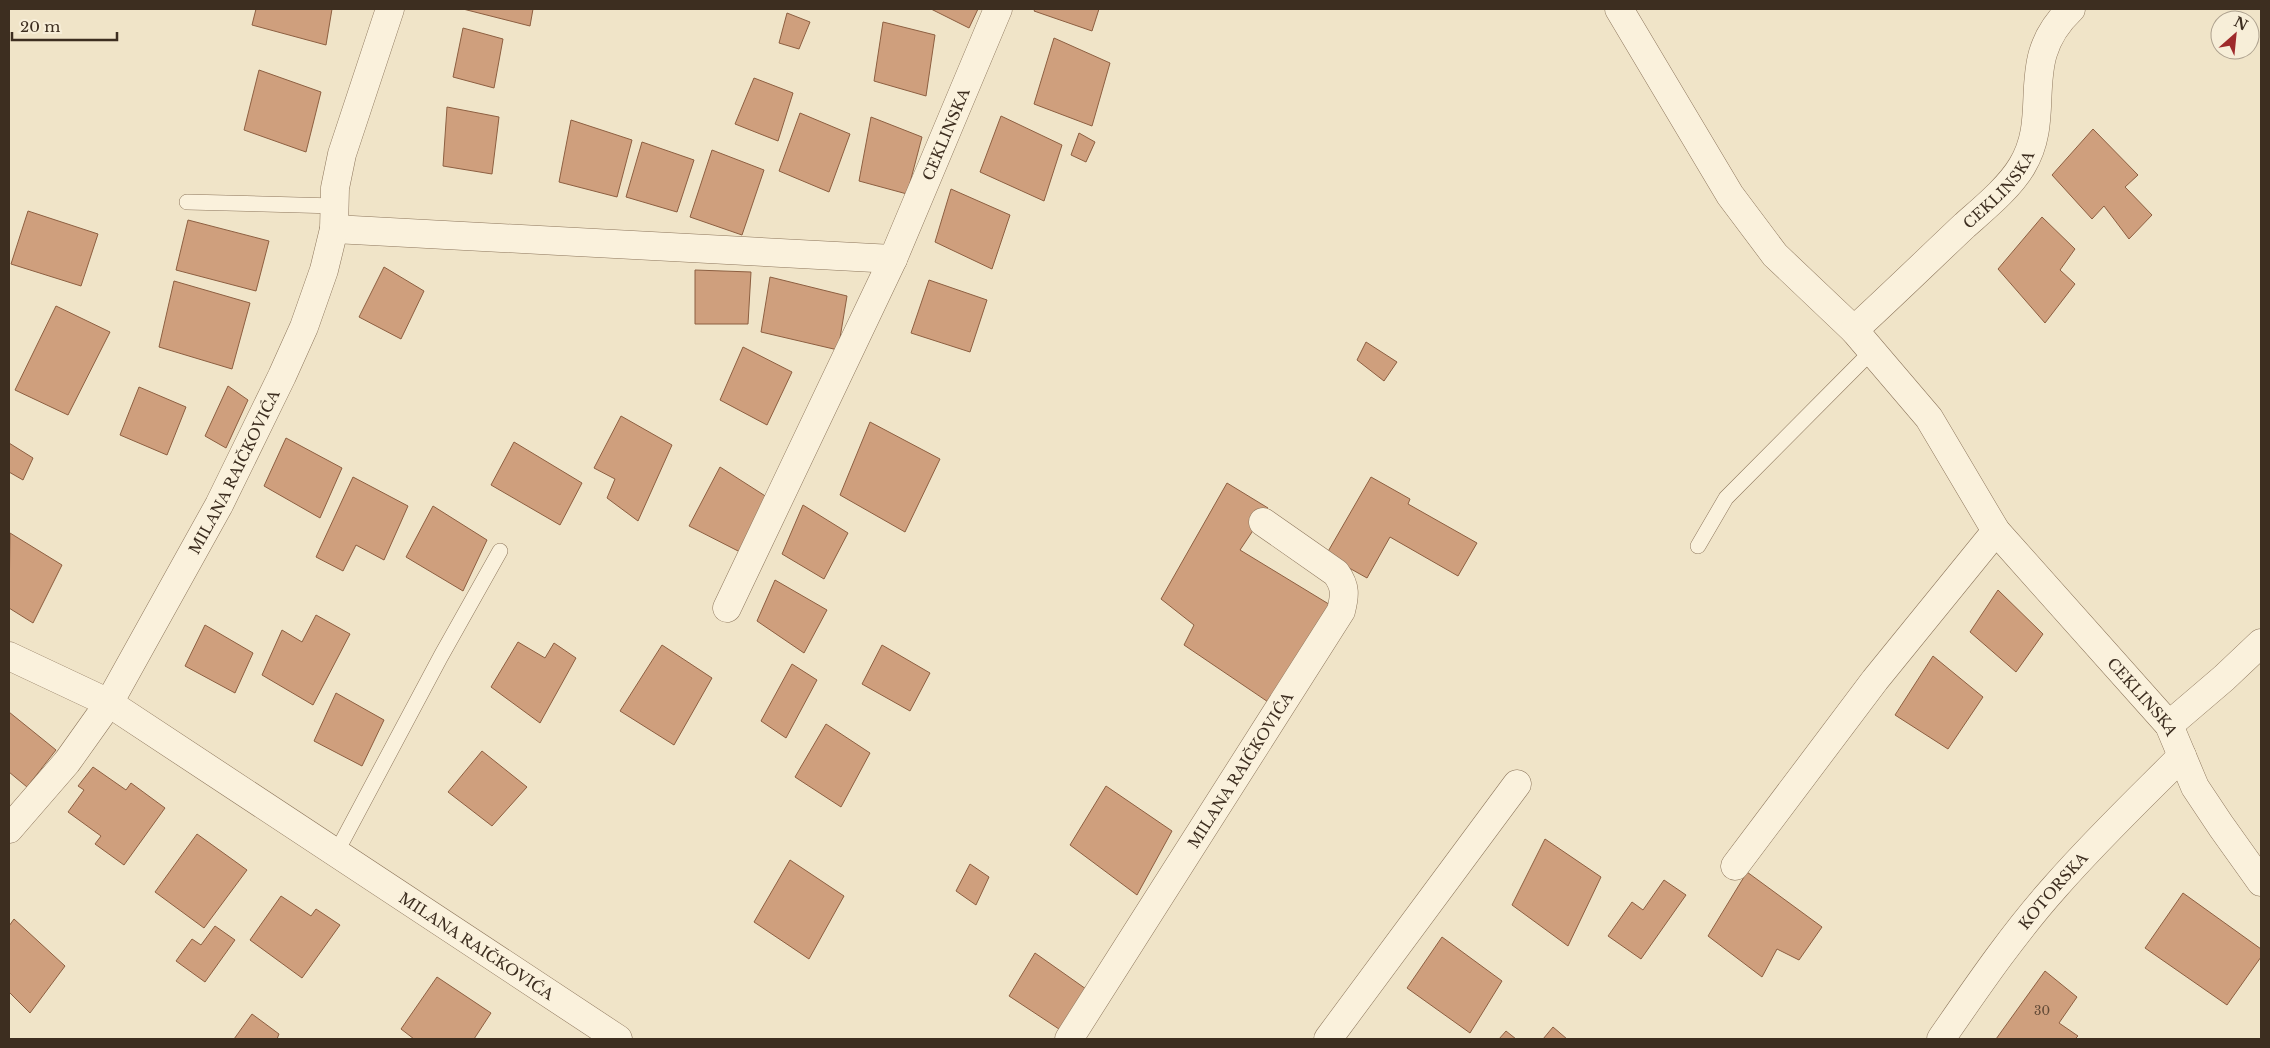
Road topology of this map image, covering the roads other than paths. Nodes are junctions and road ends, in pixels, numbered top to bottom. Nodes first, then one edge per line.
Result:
1 (390, 9) edge
2 (998, 9) edge
3 (1619, 9) edge
4 (2071, 9) edge
5 (187, 202) dead end
6 (334, 217) junction
7 (893, 260) junction
8 (1854, 330) junction
9 (1872, 351) junction
10 (1264, 522) dead end
11 (1996, 531) junction
12 (1698, 546) dead end
13 (500, 551) dead end
14 (727, 608) dead end
15 (2261, 643) edge
16 (9, 656) edge
17 (109, 704) junction
18 (2169, 725) junction
19 (2182, 756) junction
20 (1517, 784) dead end
21 (9, 829) edge
22 (335, 855) junction
23 (1735, 866) dead end
24 (2261, 882) edge
25 (618, 1039) edge
26 (1070, 1039) edge
27 (1328, 1039) edge
28 (1941, 1039) edge

1 - 6 street, MILANA RAIČKOVIĆA
2 - 7 street, CEKLINSKA
3 - 8 street, CEKLINSKA
4 - 8 street, CEKLINSKA
5 - 6 lane
6 - 7 street
6 - 17 street, MILANA RAIČKOVIĆA
7 - 14 street, CEKLINSKA
8 - 9 street, CEKLINSKA
9 - 11 street, CEKLINSKA
9 - 12 lane
10 - 26 street, MILANA RAIČKOVIĆA
11 - 18 street, CEKLINSKA
11 - 23 street
13 - 22 lane
15 - 18 street
16 - 17 street, MILANA RAIČKOVIĆA
17 - 21 street, MILANA RAIČKOVIĆA
17 - 22 street, MILANA RAIČKOVIĆA
18 - 19 street, CEKLINSKA
19 - 24 street, CEKLINSKA
19 - 28 street, KOTORSKA
20 - 27 street
22 - 25 street, MILANA RAIČKOVIĆA

